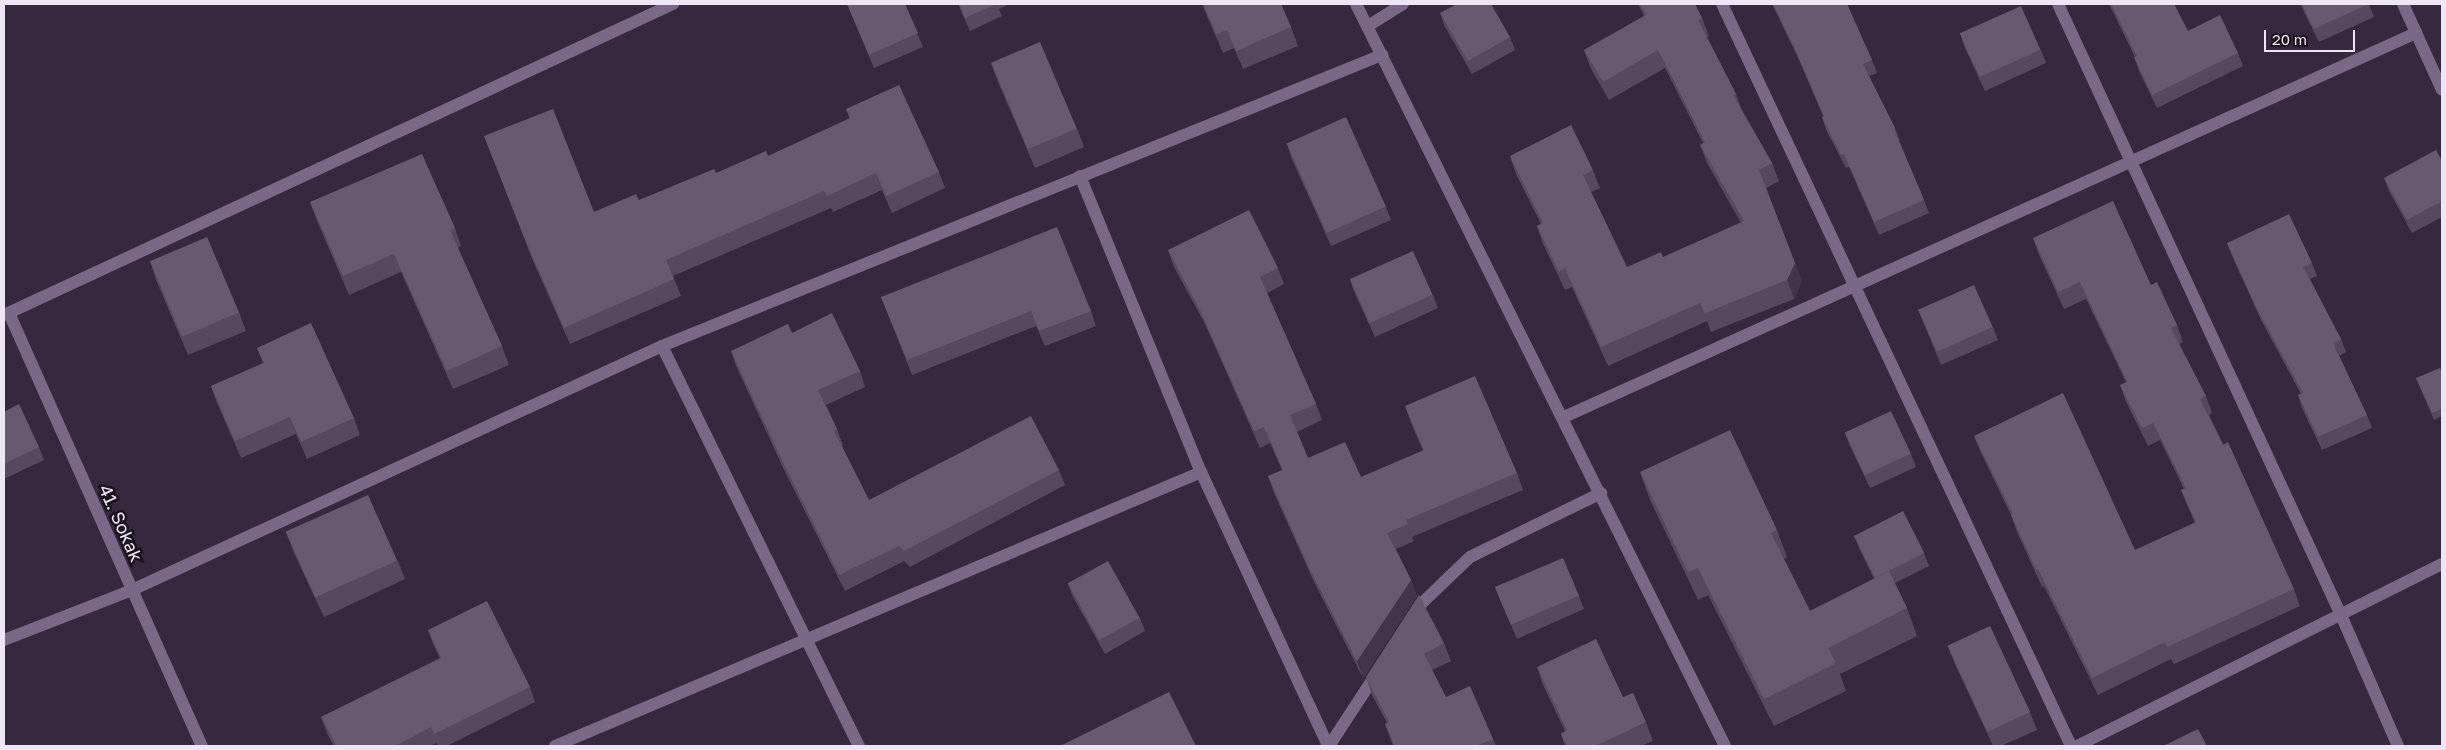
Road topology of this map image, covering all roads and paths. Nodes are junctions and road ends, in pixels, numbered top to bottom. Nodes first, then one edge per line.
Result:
1 (672, 4) edge
2 (1356, 4) edge
3 (1403, 4) edge
4 (1722, 4) edge
5 (2058, 4) edge
6 (2403, 4) edge
7 (1368, 26) junction
8 (2416, 33) junction
9 (1382, 55) junction
10 (2442, 90) edge
11 (2130, 162) junction
12 (1080, 176) junction
13 (1854, 286) junction
14 (6, 314) edge
15 (662, 346) junction
16 (1564, 417) junction
17 (1201, 472) junction
18 (1601, 493) junction
19 (2442, 564) edge
20 (132, 590) junction
21 (2341, 615) junction
22 (1405, 630) edge
23 (4, 640) edge
24 (807, 640) junction
25 (1383, 663) edge
26 (202, 746) edge
27 (554, 746) edge
28 (859, 746) edge
29 (1328, 746) edge
30 (1725, 746) edge
31 (2071, 746) edge
32 (2077, 746) edge
33 (2398, 746) edge

1 - 14 street
2 - 7 street
3 - 7 street
4 - 13 street
5 - 11 street
6 - 8 street
7 - 9 street
8 - 10 street
8 - 11 street
9 - 12 street
9 - 16 street
11 - 13 street
11 - 21 street
12 - 15 street
12 - 17 street
13 - 16 street
13 - 31 street
14 - 20 street, 41. Sokak
15 - 20 street
15 - 24 street
16 - 18 street
17 - 24 street
17 - 29 street
18 - 22 street
18 - 30 street
19 - 21 street
20 - 23 street
20 - 26 street, 41. Sokak
21 - 32 street
21 - 33 street
24 - 27 street
24 - 28 street
25 - 29 street

